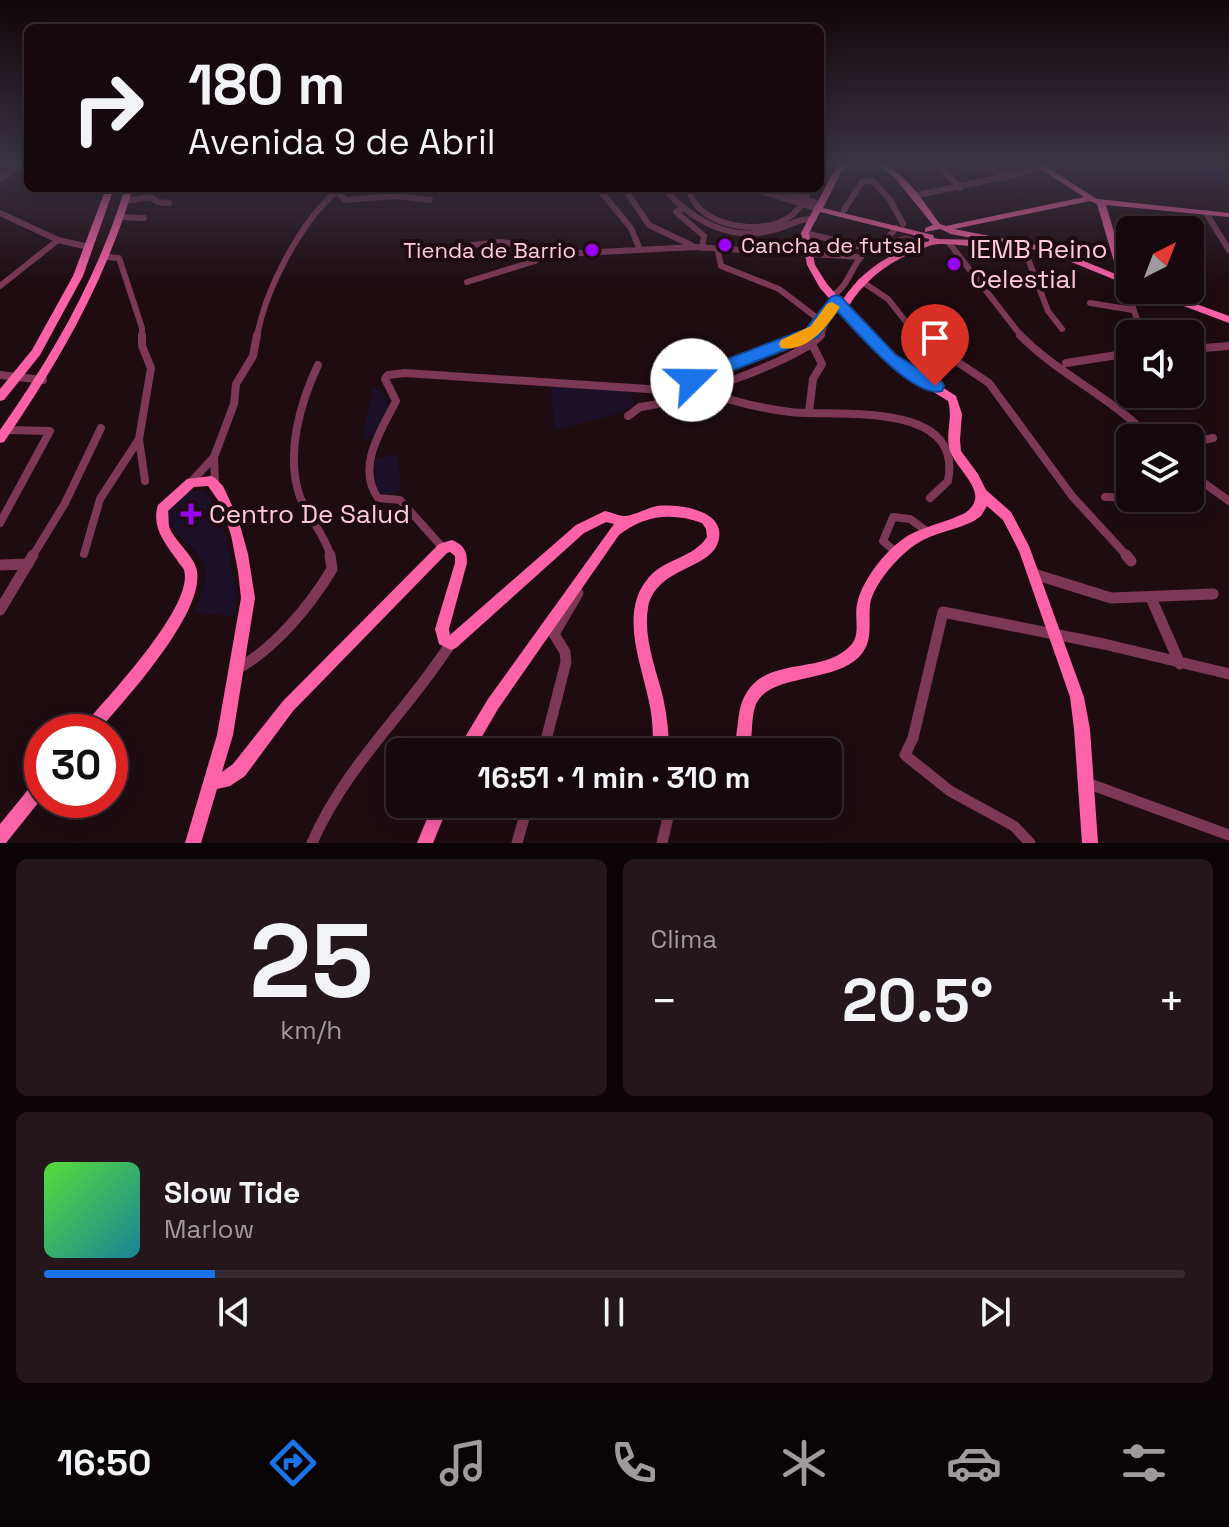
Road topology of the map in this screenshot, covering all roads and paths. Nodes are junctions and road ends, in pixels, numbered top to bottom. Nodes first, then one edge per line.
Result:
1 (104, 204) edge
2 (124, 204) edge
3 (321, 204) edge
4 (611, 204) edge
5 (635, 204) edge
6 (678, 204) edge
7 (695, 204) edge
8 (799, 204) edge
9 (806, 204) edge
10 (820, 204) edge
11 (848, 204) edge
12 (892, 204) edge
13 (920, 204) edge
14 (1066, 204) edge
15 (1101, 204) edge
16 (1115, 204) edge
17 (682, 209) junction
18 (844, 210) junction
19 (817, 211) junction
20 (0, 213) edge
21 (1206, 213) junction
22 (1229, 215) edge
23 (120, 217) junction
24 (144, 218) dead end
25 (763, 225) junction
26 (900, 226) junction
27 (768, 233) junction
28 (805, 233) junction
29 (942, 235) junction
30 (58, 240) junction
31 (1022, 243) junction
32 (473, 245) dead end
33 (89, 247) junction
34 (698, 247) junction
35 (870, 249) junction
36 (1116, 249) edge
37 (640, 250) junction
38 (1229, 250) edge
39 (551, 251) junction
40 (718, 251) junction
41 (808, 253) junction
42 (107, 257) junction
43 (861, 257) junction
44 (1116, 277) edge
45 (861, 281) junction
46 (467, 282) dead end
47 (0, 286) edge
48 (837, 301) junction
49 (1090, 303) dead end
50 (1132, 304) edge
51 (1186, 304) edge
52 (1133, 310) junction
53 (1137, 320) edge
54 (1229, 320) edge
55 (822, 323) junction
56 (1062, 329) dead end
57 (793, 342) junction
58 (812, 344) junction
59 (1229, 346) edge
60 (1204, 348) edge
61 (800, 350) junction
62 (754, 355) junction
63 (1116, 355) edge
64 (1066, 363) dead end
65 (763, 364) junction
66 (318, 365) dead end
67 (0, 375) edge
68 (16, 377) junction
69 (43, 380) junction
70 (692, 380) junction
71 (700, 389) junction
72 (634, 390) junction
73 (0, 397) edge
74 (640, 407) junction
75 (809, 412) junction
76 (628, 416) dead end
77 (1136, 424) edge
78 (101, 428) dead end
79 (3, 434) edge
80 (1213, 438) dead end
81 (139, 439) junction
82 (1204, 440) edge
83 (214, 457) junction
84 (145, 481) dead end
85 (191, 482) junction
86 (215, 483) junction
87 (1204, 483) edge
88 (981, 493) junction
89 (1105, 497) dead end
90 (1116, 497) edge
91 (930, 498) dead end
92 (1229, 501) edge
93 (5, 507) edge
94 (625, 522) junction
95 (0, 523) edge
96 (928, 532) junction
97 (443, 548) junction
98 (897, 553) junction
99 (84, 554) dead end
100 (1131, 561) dead end
101 (28, 564) junction
102 (0, 565) edge
103 (587, 571) junction
104 (1034, 574) junction
105 (1213, 594) dead end
106 (1151, 598) junction
107 (0, 610) edge
108 (1055, 634) junction
109 (451, 643) junction
110 (1180, 664) junction
111 (237, 669) junction
112 (1229, 674) edge
113 (101, 714) edge
114 (472, 738) edge
115 (547, 738) edge
116 (660, 738) edge
117 (745, 738) edge
118 (211, 782) junction
119 (1086, 783) junction
120 (24, 808) edge
121 (435, 818) edge
122 (524, 818) edge
123 (668, 818) edge
124 (1229, 835) edge
125 (0, 837) edge
126 (193, 843) edge
127 (312, 843) edge
128 (425, 843) edge
129 (517, 843) edge
130 (662, 843) edge
131 (1030, 843) edge
132 (1090, 843) edge

1 - 33 main road
2 - 23 main road
3 - 83 street
4 - 37 street
5 - 34 street
6 - 17 street
7 - 25 street
8 - 25 street
9 - 19 street
10 - 19 main road
11 - 18 street
12 - 26 street
13 - 29 main road
14 - 29 main road
15 - 36 main road
16 - 21 main road
17 - 27 street
17 - 34 street
18 - 19 main road
18 - 26 main road
19 - 26 main road
19 - 27 street
19 - 28 main road
20 - 30 street
21 - 22 main road
21 - 38 street
23 - 24 street
23 - 42 main road
25 - 27 street
26 - 29 main road
26 - 35 street
28 - 35 street
28 - 41 main road
29 - 31 main road
29 - 45 main road
29 - 77 street
30 - 33 street
30 - 47 street
31 - 44 main road
31 - 56 street
32 - 39 street
33 - 68 main road
34 - 37 street
34 - 40 street
35 - 43 street
37 - 39 street
39 - 46 street
40 - 41 street
40 - 55 street
41 - 43 street
41 - 48 main road
42 - 69 main road
42 - 81 street
43 - 48 street
45 - 48 main road
45 - 100 street
48 - 55 street
48 - 88 main road
49 - 52 street
50 - 52 street
51 - 54 main road
52 - 53 street
55 - 57 street
55 - 58 street
57 - 61 street
57 - 62 street
58 - 61 street
58 - 75 street
59 - 60 street
61 - 65 street
62 - 65 street
62 - 70 street
63 - 64 street
65 - 71 street
66 - 111 street
67 - 68 street
68 - 69 street
68 - 73 main road
69 - 79 main road
70 - 71 street
70 - 72 street
71 - 74 street
71 - 75 street
72 - 74 street
72 - 97 street
74 - 76 street
75 - 91 street
78 - 101 street
79 - 93 street
80 - 82 street
81 - 84 street
81 - 99 street
83 - 85 street
83 - 86 street
85 - 86 main road
85 - 113 main road
86 - 111 main road
87 - 92 street
88 - 96 main road
88 - 104 main road
89 - 90 street
93 - 95 street
94 - 103 main road
94 - 109 main road
94 - 116 main road
96 - 98 main road
96 - 98 street
97 - 109 main road
97 - 118 main road
98 - 117 main road
101 - 102 street
101 - 107 street
103 - 114 main road
103 - 115 street
104 - 106 street
104 - 108 main road
105 - 106 street
106 - 110 street
108 - 110 street
108 - 119 main road
108 - 131 street
109 - 127 street
110 - 112 street
111 - 118 main road
118 - 126 main road
119 - 124 street
119 - 132 main road
120 - 125 main road
121 - 128 main road
122 - 129 street
123 - 130 street

